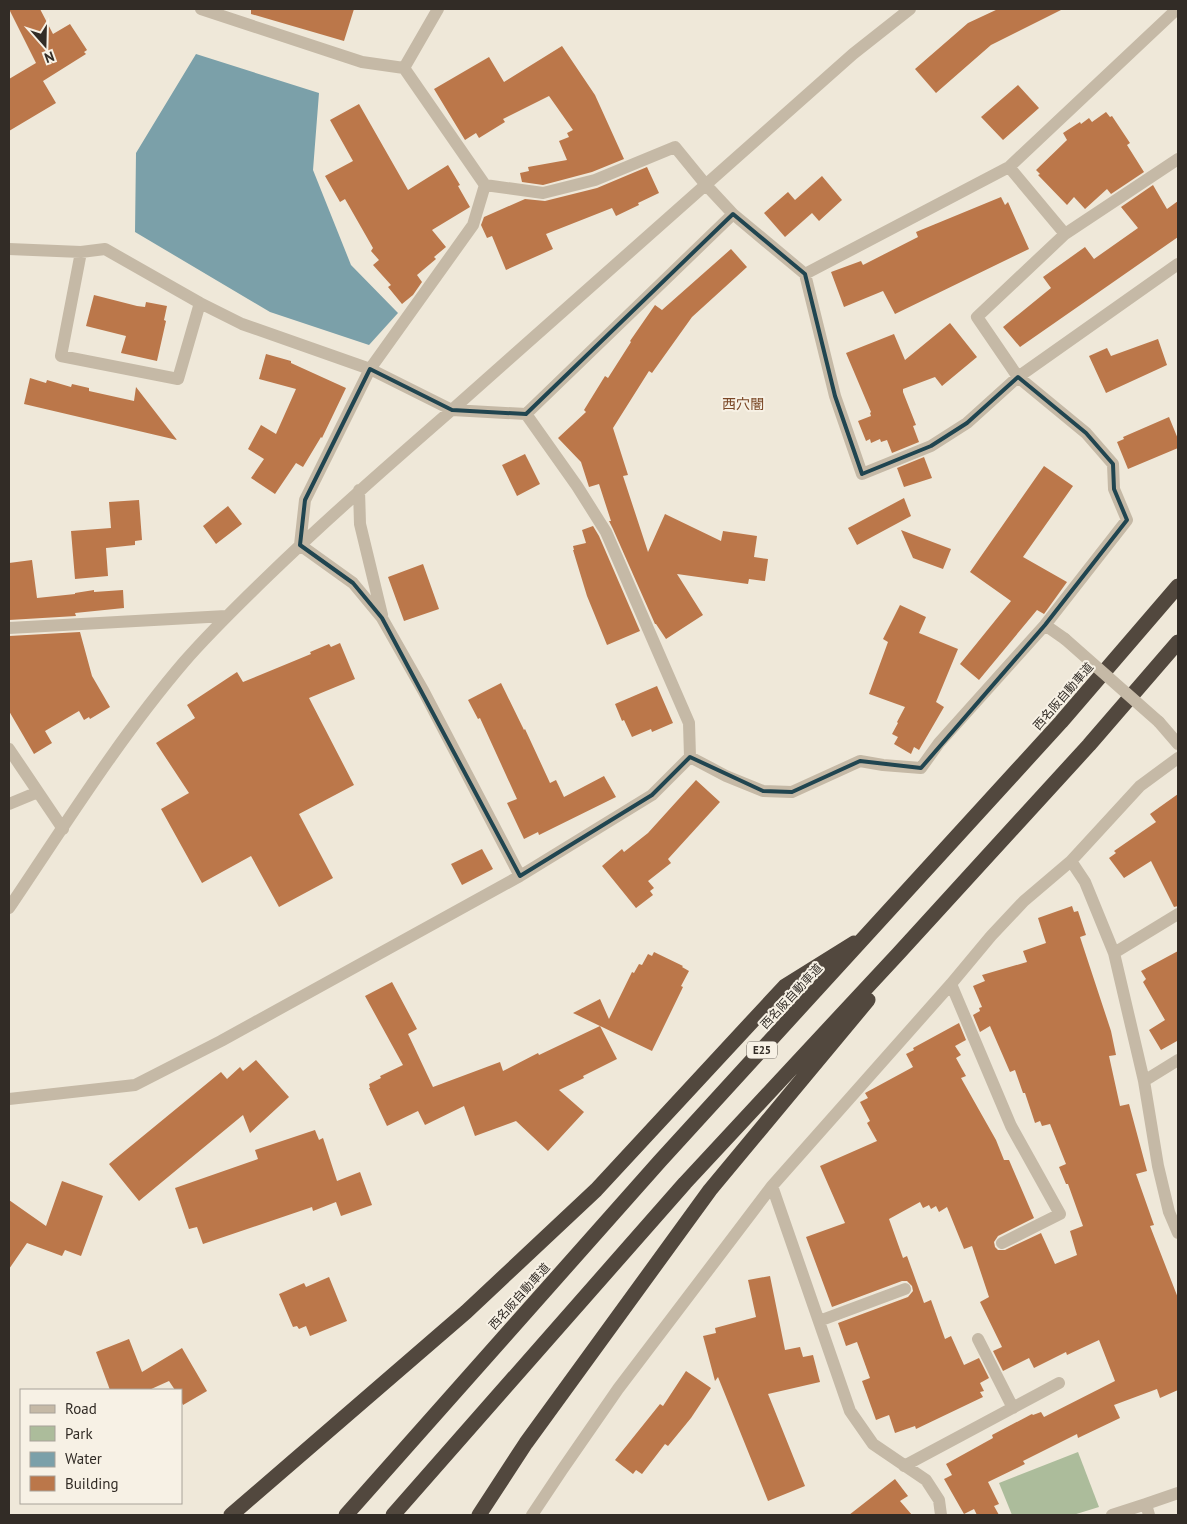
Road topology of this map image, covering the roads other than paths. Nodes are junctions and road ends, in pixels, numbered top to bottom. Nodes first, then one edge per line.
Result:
1 (201, 9) edge
2 (438, 9) edge
3 (910, 9) edge
4 (1177, 9) edge
5 (404, 68) junction
6 (1178, 159) edge
7 (1009, 166) junction
8 (485, 185) junction
9 (706, 185) junction
10 (733, 214) junction
11 (1066, 234) junction
12 (9, 249) edge
13 (80, 252) junction
14 (1178, 264) edge
15 (805, 274) junction
16 (200, 303) junction
17 (370, 369) junction
18 (1018, 377) junction
19 (452, 410) junction
20 (526, 414) junction
21 (359, 490) junction
22 (300, 545) junction
23 (1178, 586) edge
24 (226, 616) junction
25 (382, 618) junction
26 (1045, 626) junction
27 (9, 628) edge
28 (1178, 642) edge
29 (1178, 744) edge
30 (9, 749) edge
31 (690, 757) junction
32 (1178, 758) edge
33 (38, 792) junction
34 (9, 804) edge
35 (63, 829) junction
36 (1071, 861) junction
37 (520, 876) junction
38 (9, 908) edge
39 (1178, 914) edge
40 (870, 932) junction
41 (1114, 953) junction
42 (898, 954) junction
43 (951, 984) junction
44 (1178, 1060) edge
45 (1144, 1081) junction
46 (9, 1099) edge
47 (772, 1186) junction
48 (1174, 1209) edge
49 (1178, 1233) edge
50 (1002, 1243) dead end
51 (905, 1290) dead end
52 (819, 1321) junction
53 (978, 1339) dead end
54 (1059, 1383) dead end
55 (1013, 1408) junction
56 (904, 1466) junction
57 (1178, 1493) edge
58 (1148, 1509) edge
59 (231, 1515) edge
60 (346, 1515) edge
61 (393, 1515) edge
62 (479, 1515) edge
63 (532, 1515) edge
64 (942, 1515) edge
65 (1112, 1515) edge

1 - 5 street
2 - 5 street
3 - 9 street
4 - 7 street
5 - 8 street
6 - 11 street
7 - 11 street
7 - 15 street
8 - 9 street
8 - 17 street
9 - 10 street
9 - 19 street
10 - 15 street
10 - 20 street
11 - 18 street
12 - 13 street
13 - 16 street
13 - 16 street
14 - 18 street
15 - 18 street
16 - 17 street
17 - 19 street
17 - 22 street
18 - 26 street
19 - 20 street
19 - 21 street
20 - 31 street
21 - 22 street
21 - 25 street
22 - 24 street
22 - 25 street
23 - 40 highway, 西名阪自動車道 / E25
24 - 27 street
24 - 35 street
25 - 37 street
26 - 29 street, bridge
26 - 31 street
28 - 42 highway, E25
30 - 33 street
31 - 37 street
32 - 36 street
33 - 34 street
33 - 35 street
35 - 38 street
36 - 41 street
36 - 43 street
37 - 46 street
39 - 41 street
40 - 59 highway
40 - 60 highway, 西名阪自動車道 / E25
41 - 45 street
42 - 61 highway, E25
42 - 62 highway
43 - 47 street
43 - 50 street
44 - 45 street
45 - 48 street
47 - 52 street
47 - 63 street
48 - 49 street
51 - 52 street
52 - 56 street
53 - 55 street
54 - 55 street
55 - 56 street
56 - 64 street
57 - 58 street
58 - 65 street

